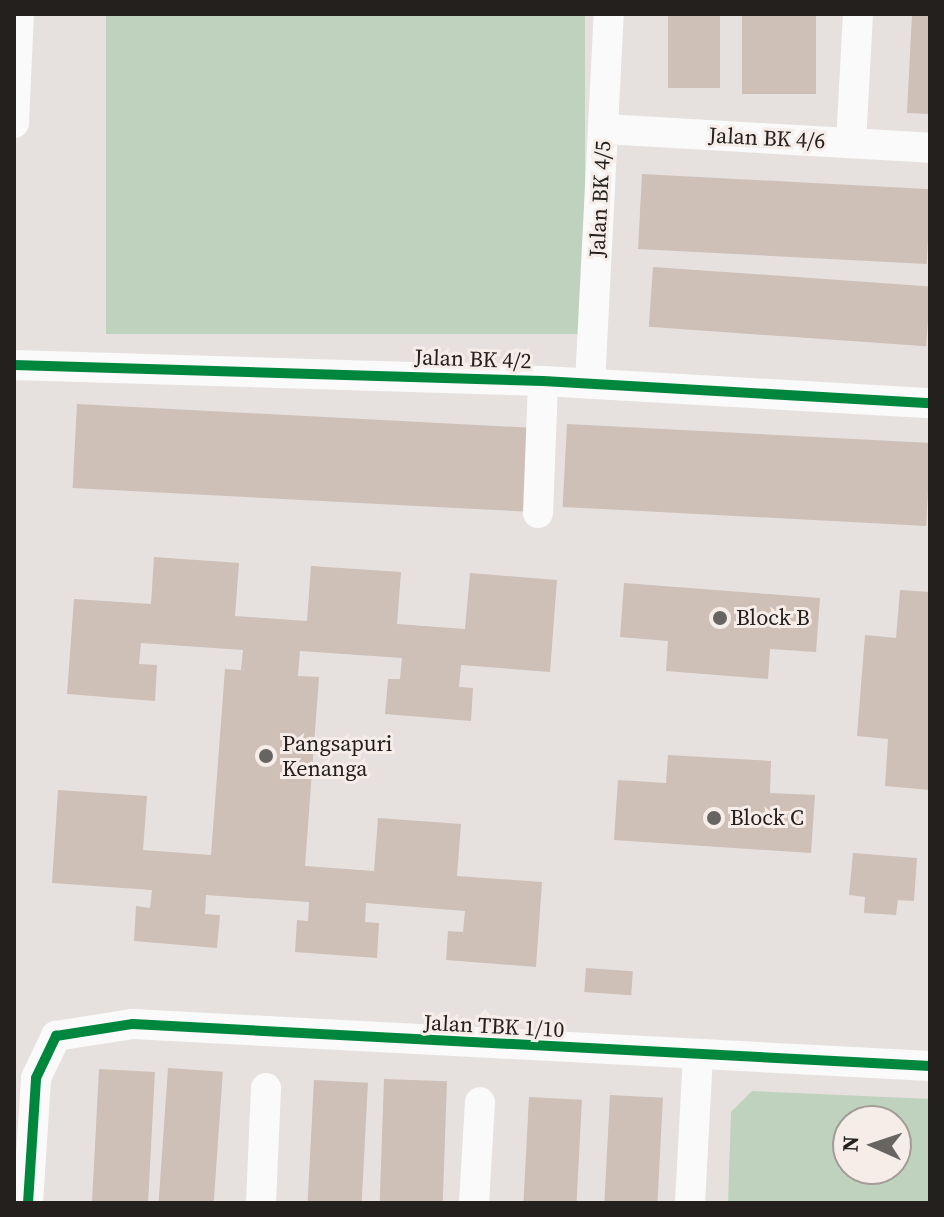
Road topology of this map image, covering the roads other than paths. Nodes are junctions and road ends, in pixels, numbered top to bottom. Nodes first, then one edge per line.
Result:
1 (19, 14) edge
2 (609, 14) edge
3 (858, 14) edge
4 (14, 116) edge
5 (14, 123) edge
6 (604, 129) junction
7 (851, 143) junction
8 (930, 148) edge
9 (14, 365) edge
10 (543, 381) junction
11 (590, 384) junction
12 (930, 403) edge
13 (538, 513) dead end
14 (698, 1057) junction
15 (930, 1066) edge
16 (266, 1088) dead end
17 (480, 1102) dead end
18 (28, 1203) edge
19 (261, 1203) edge
20 (474, 1203) edge
21 (690, 1203) edge

1 - 4 street
2 - 6 street, Jalan BK 4/5
3 - 7 street
4 - 5 street
6 - 7 street, Jalan BK 4/6
6 - 11 street, Jalan BK 4/5
7 - 8 street, Jalan BK 4/6
9 - 10 street, Jalan BK 4/2
10 - 11 street, Jalan BK 4/2
10 - 13 street
11 - 12 street, Jalan BK 4/2
14 - 15 street, Jalan TBK 1/10
14 - 18 street, Jalan TBK 1/10
14 - 21 street
16 - 19 street
17 - 20 street

